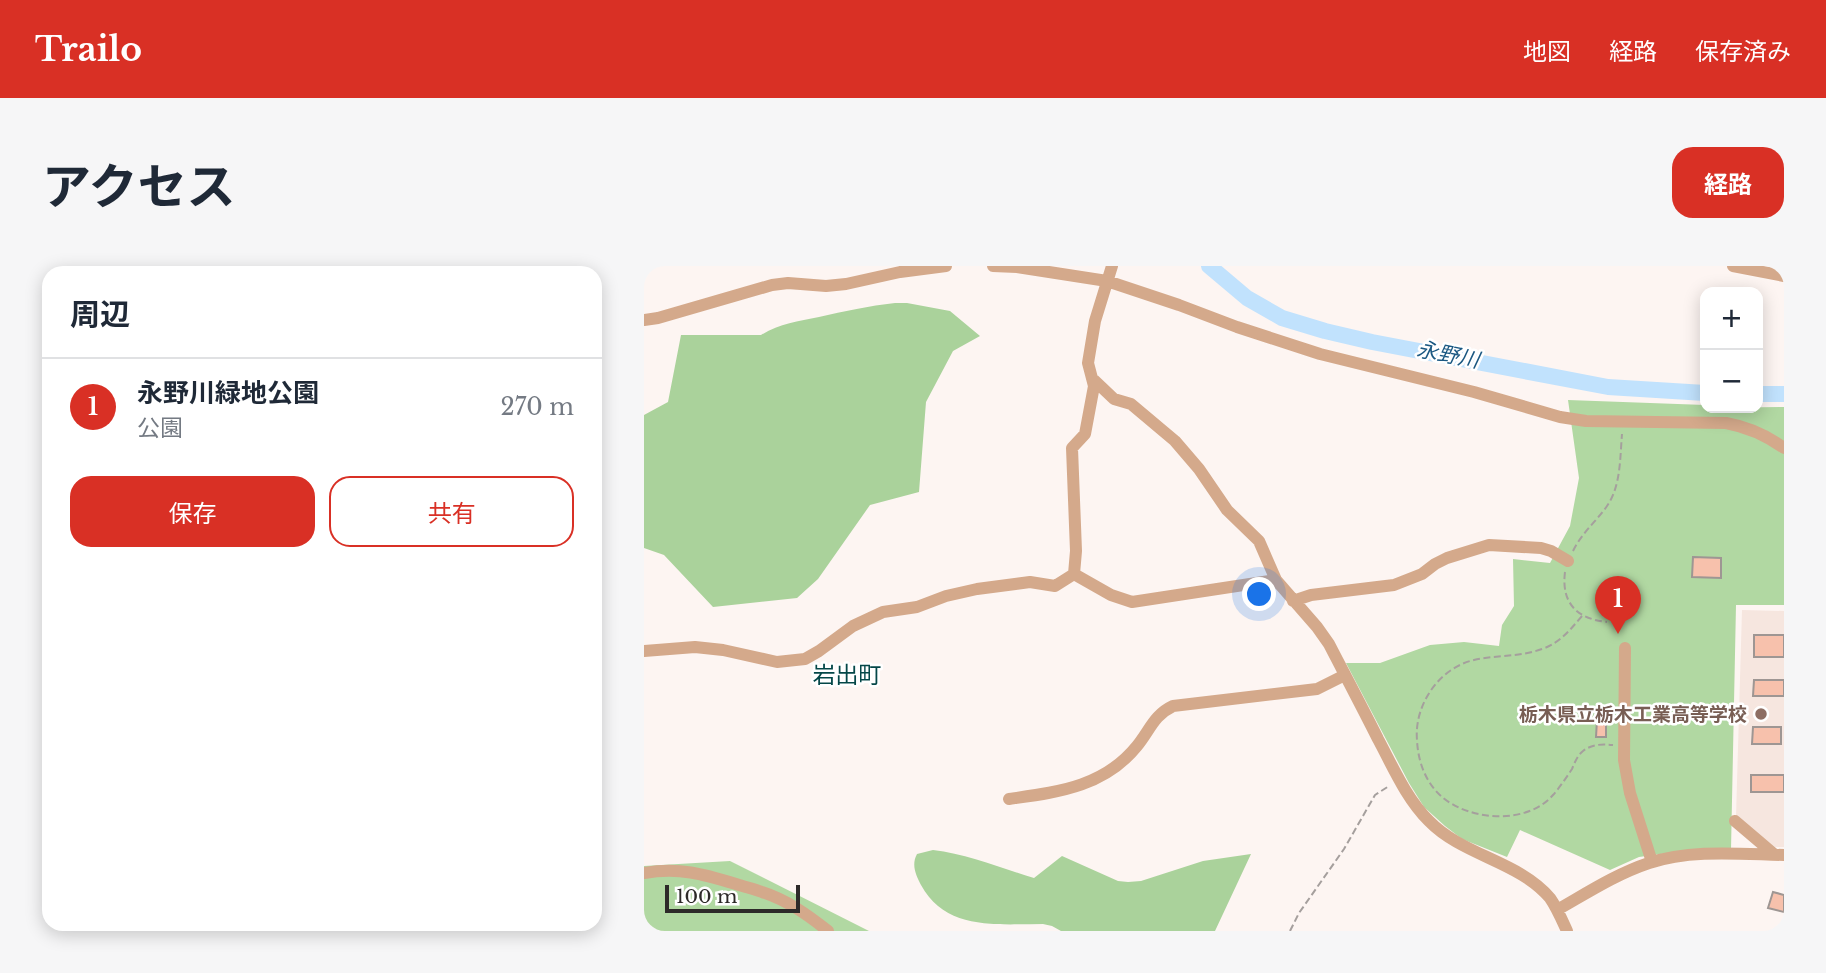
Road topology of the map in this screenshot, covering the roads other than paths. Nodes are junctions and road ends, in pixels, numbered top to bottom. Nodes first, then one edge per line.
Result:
1 (946, 266) edge
2 (993, 266) edge
3 (1046, 266) edge
4 (1112, 266) edge
5 (1732, 266) edge
6 (1058, 273) junction
7 (1784, 276) edge
8 (1107, 281) junction
9 (644, 320) edge
10 (1094, 380) junction
11 (1784, 448) edge
12 (1568, 561) road end
13 (1074, 575) junction
14 (1276, 580) junction
15 (1293, 601) junction
16 (1625, 648) dead end
17 (644, 651) edge
18 (1345, 675) junction
19 (1009, 799) dead end
20 (1735, 821) dead end
21 (1779, 855) edge
22 (1652, 862) junction
23 (644, 873) edge
24 (1557, 911) junction
25 (828, 931) edge
26 (1567, 931) edge

1 - 9 street
2 - 6 street
3 - 6 street
4 - 8 street
5 - 7 street
6 - 8 street
8 - 10 street
8 - 11 street
10 - 13 street
10 - 14 street
12 - 15 street
13 - 14 street
13 - 17 street
14 - 15 street
15 - 18 street
16 - 22 street
18 - 19 street
18 - 24 street
20 - 21 street
21 - 22 street
22 - 24 street
23 - 25 street
24 - 26 street

